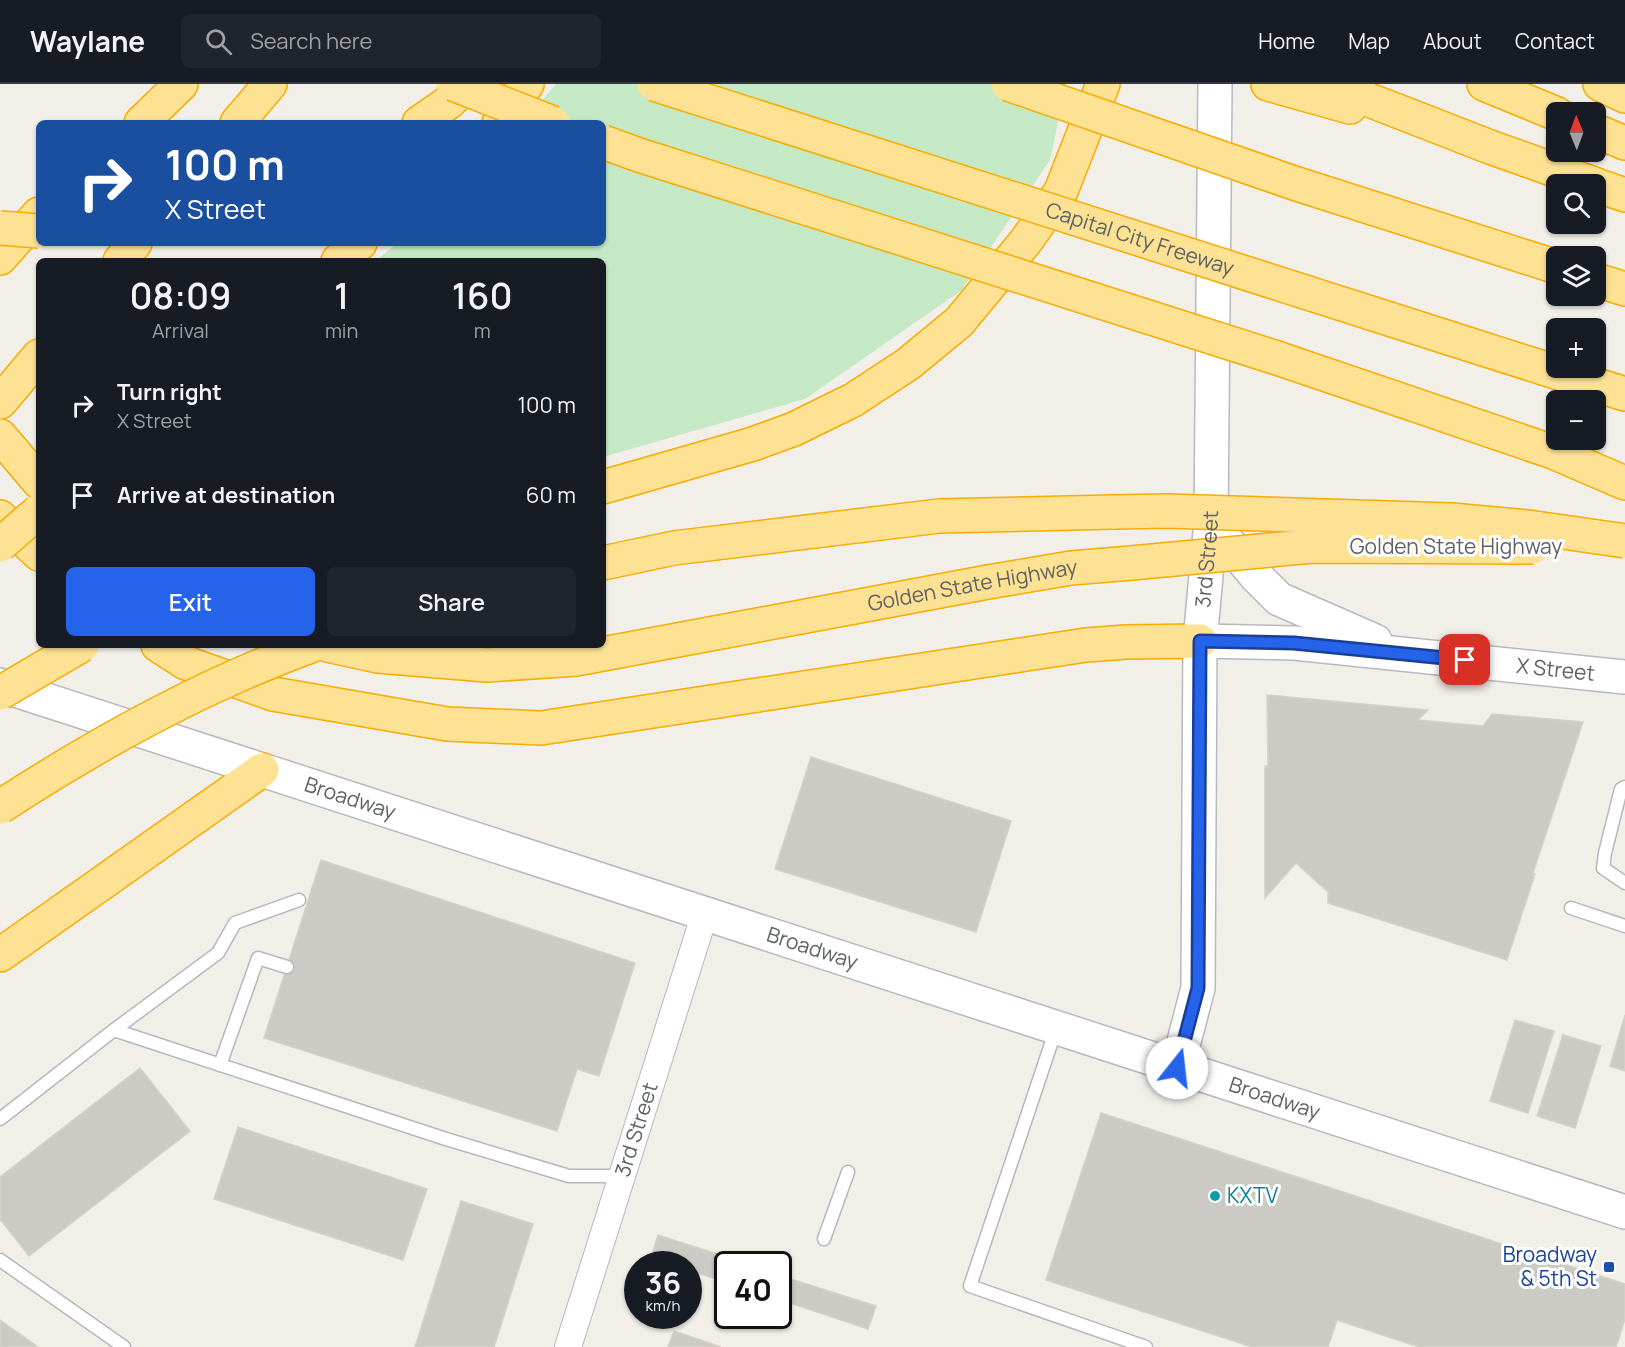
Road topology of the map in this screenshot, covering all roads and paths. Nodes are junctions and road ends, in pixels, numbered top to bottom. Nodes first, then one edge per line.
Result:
1 (154, 84) edge
2 (181, 84) edge
3 (270, 84) edge
4 (453, 84) edge
5 (468, 84) edge
6 (527, 84) edge
7 (654, 84) edge
8 (1008, 84) edge
9 (1103, 84) edge
10 (1215, 84) edge
11 (1268, 84) edge
12 (1328, 84) edge
13 (1484, 84) edge
14 (1600, 84) edge
15 (1625, 96) edge
16 (1546, 109) edge
17 (122, 120) edge
18 (144, 120) edge
19 (240, 120) edge
20 (423, 120) edge
21 (501, 120) edge
22 (545, 120) edge
23 (1606, 135) edge
24 (606, 143) edge
25 (1625, 143) edge
26 (1490, 147) junction
27 (1565, 174) edge
28 (1606, 189) edge
29 (1625, 195) edge
30 (36, 217) edge
31 (36, 225) edge
32 (0, 228) edge
33 (36, 231) edge
34 (132, 246) edge
35 (356, 246) edge
36 (122, 258) edge
37 (342, 258) edge
38 (0, 259) edge
39 (1546, 263) edge
40 (1606, 283) edge
41 (1625, 289) edge
42 (36, 359) edge
43 (1625, 394) edge
44 (0, 402) edge
45 (0, 436) edge
46 (36, 478) edge
47 (1625, 483) edge
48 (606, 486) edge
49 (36, 514) edge
50 (0, 517) edge
51 (1211, 521) junction
52 (1625, 541) edge
53 (0, 545) edge
54 (1625, 549) edge
55 (36, 551) edge
56 (606, 561) edge
57 (1200, 641) junction
58 (77, 648) edge
59 (163, 648) edge
60 (305, 648) edge
61 (341, 648) edge
62 (1402, 653) junction
63 (1625, 677) edge
64 (0, 685) edge
65 (0, 693) edge
66 (262, 770) junction
67 (1625, 787) edge
68 (0, 807) edge
69 (1625, 883) edge
70 (298, 900) dead end
71 (1571, 908) dead end
72 (705, 913) junction
73 (1625, 926) edge
74 (0, 955) edge
75 (287, 967) dead end
76 (1057, 1028) junction
77 (114, 1030) junction
78 (220, 1065) junction
79 (1177, 1068) junction
80 (0, 1119) edge
81 (848, 1172) dead end
82 (622, 1176) junction
83 (1625, 1212) edge
84 (824, 1239) dead end
85 (0, 1260) edge
86 (124, 1347) edge
87 (568, 1347) edge
88 (1146, 1347) edge

1 - 17 highway
2 - 18 highway
3 - 19 highway
4 - 22 highway, bridge
5 - 20 highway
6 - 21 highway
7 - 43 highway, Capital City Freeway, bridge
8 - 39 highway, bridge
9 - 48 highway
10 - 51 street, 3rd Street
11 - 26 highway
12 - 26 highway
13 - 16 highway
14 - 15 highway
23 - 25 highway
24 - 47 highway, bridge
26 - 27 highway
28 - 29 highway
30 - 38 highway
31 - 38 highway
32 - 33 highway, bridge
34 - 36 highway
35 - 37 highway
40 - 41 highway
42 - 44 highway
45 - 46 highway
49 - 53 highway, bridge
50 - 55 highway
51 - 57 street, 3rd Street
51 - 62 street
52 - 56 highway, bridge
54 - 61 highway, Golden State Highway, bridge
57 - 59 highway
57 - 62 street, X Street
57 - 79 street, 3rd Street
58 - 65 highway, bridge
60 - 68 highway, bridge
62 - 63 street, X Street
64 - 66 street, Broadway
66 - 72 street, Broadway
66 - 74 highway
67 - 69 lane
70 - 77 lane
71 - 73 lane
72 - 76 street, Broadway
72 - 82 street, 3rd Street
75 - 78 lane
76 - 79 street, Broadway
76 - 88 lane
77 - 78 lane
77 - 80 lane
78 - 82 lane
79 - 83 street, Broadway
81 - 84 lane
82 - 87 street, 3rd Street
85 - 86 lane

